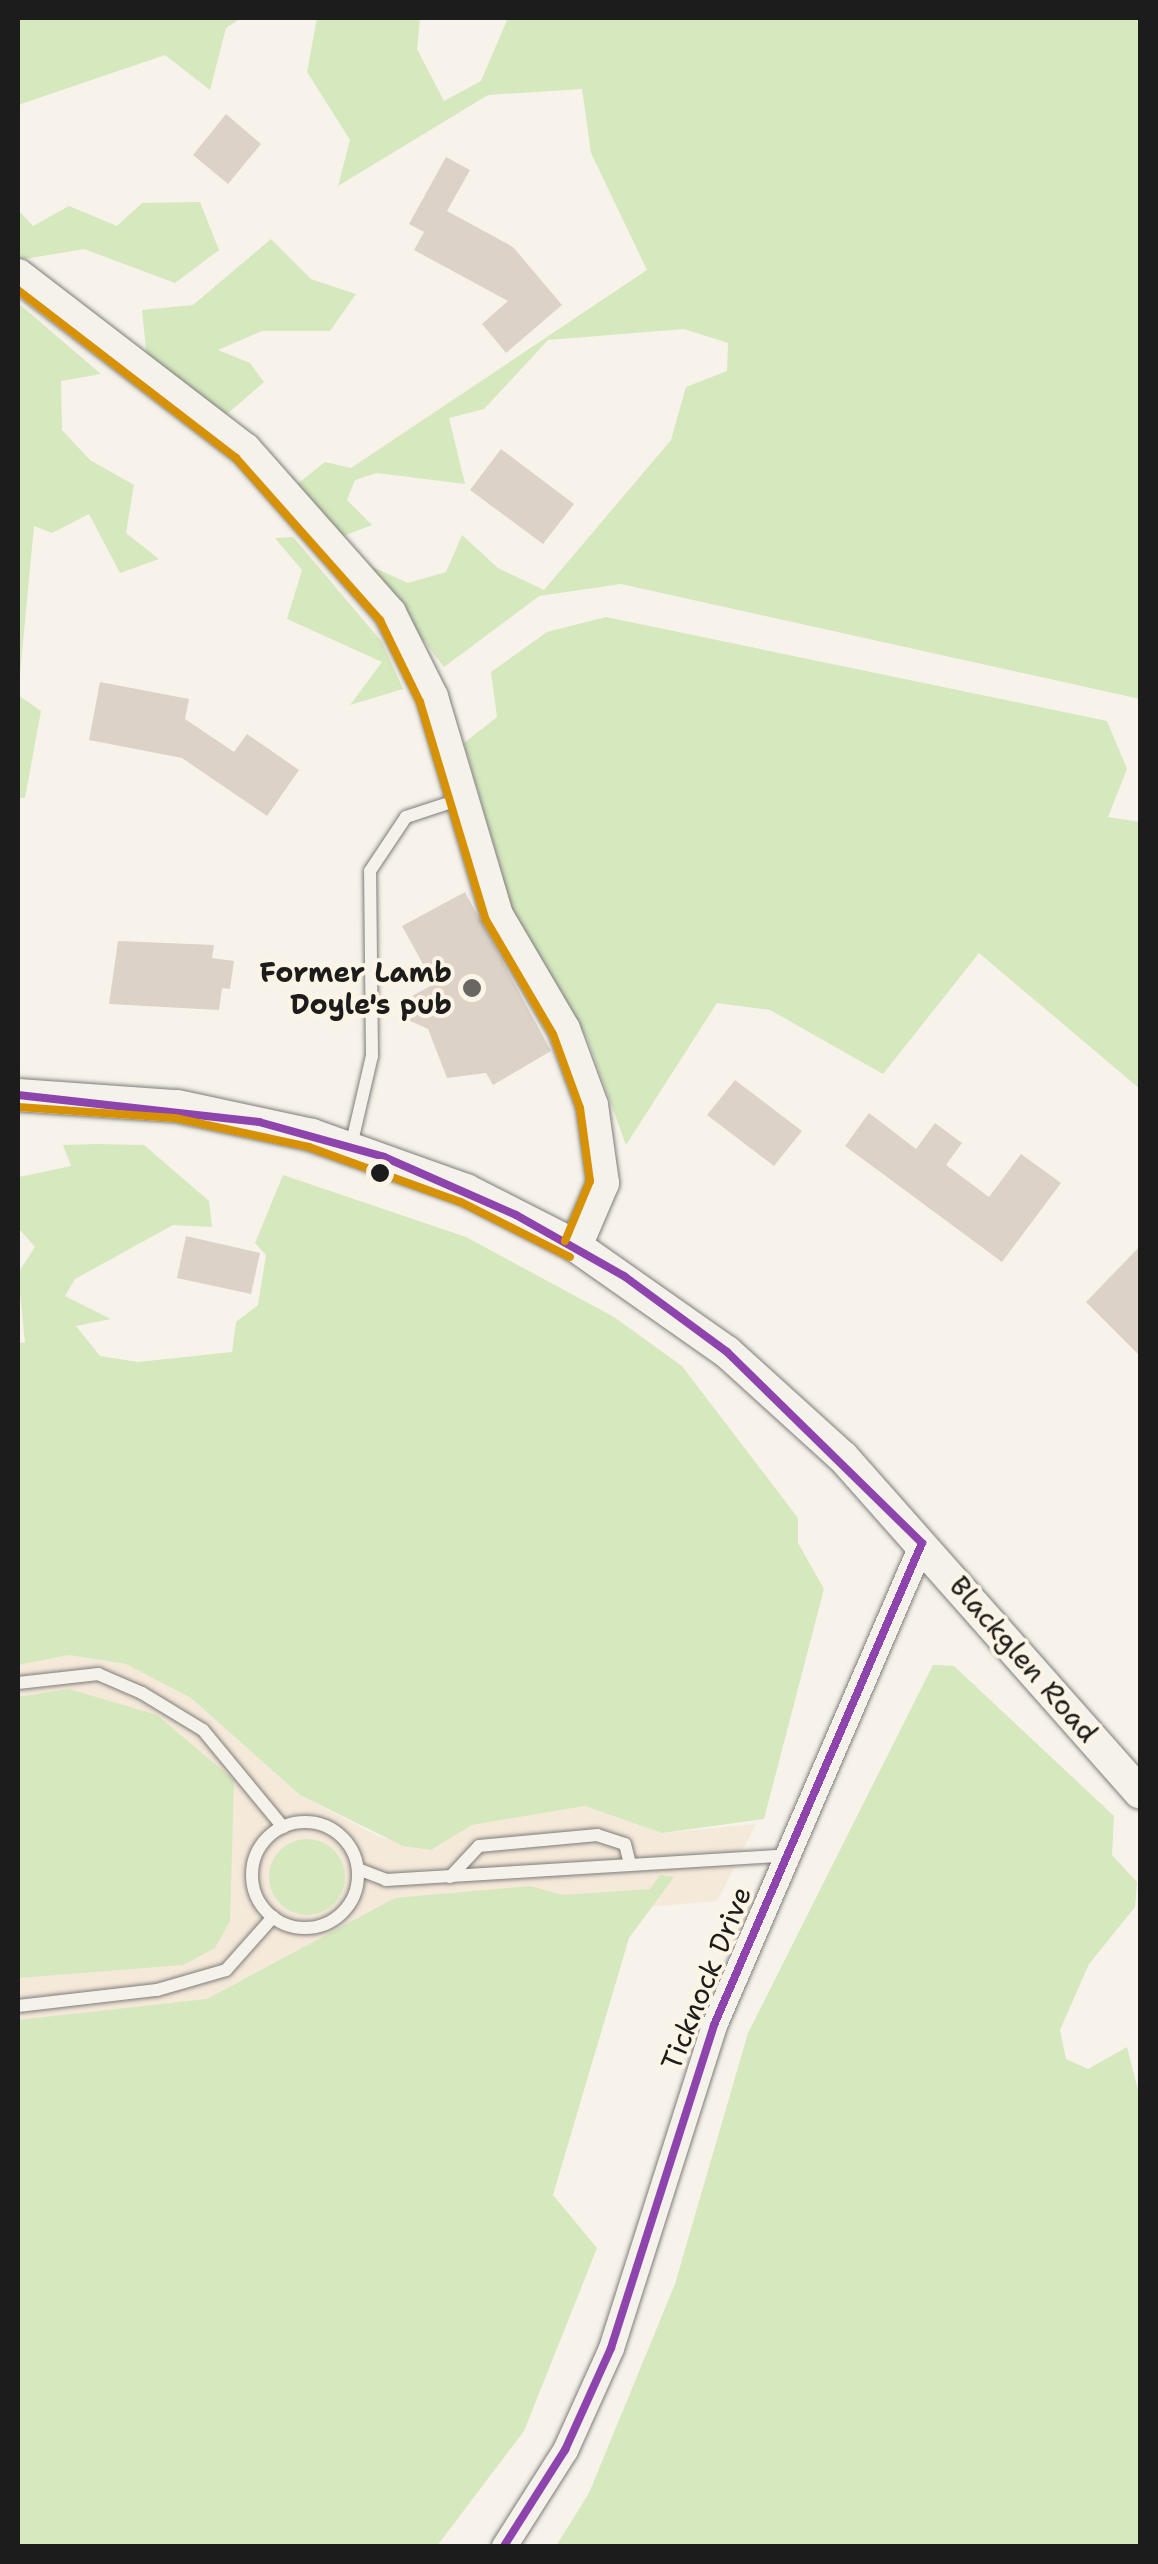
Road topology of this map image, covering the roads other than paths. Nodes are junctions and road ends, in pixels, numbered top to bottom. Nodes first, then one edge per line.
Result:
1 (18, 274) edge
2 (458, 800) junction
3 (18, 1095) edge
4 (350, 1146) junction
5 (576, 1246) junction
6 (922, 1542) junction
7 (18, 1682) edge
8 (1140, 1793) edge
9 (283, 1827) junction
10 (792, 1854) junction
11 (630, 1864) junction
12 (358, 1869) junction
13 (450, 1877) junction
14 (272, 1917) junction
15 (18, 2006) edge
16 (504, 2546) edge

1 - 2 street
2 - 4 lane
2 - 5 street
3 - 4 street, Blackglen Road
4 - 5 street, Blackglen Road
5 - 6 street, Blackglen Road
6 - 8 street, Blackglen Road
6 - 10 street, Ticknock Drive
7 - 9 lane
9 - 12 lane
9 - 14 lane
10 - 11 lane
10 - 16 street, Ticknock Drive
11 - 13 lane
11 - 13 lane
12 - 13 lane
12 - 14 lane
14 - 15 lane

